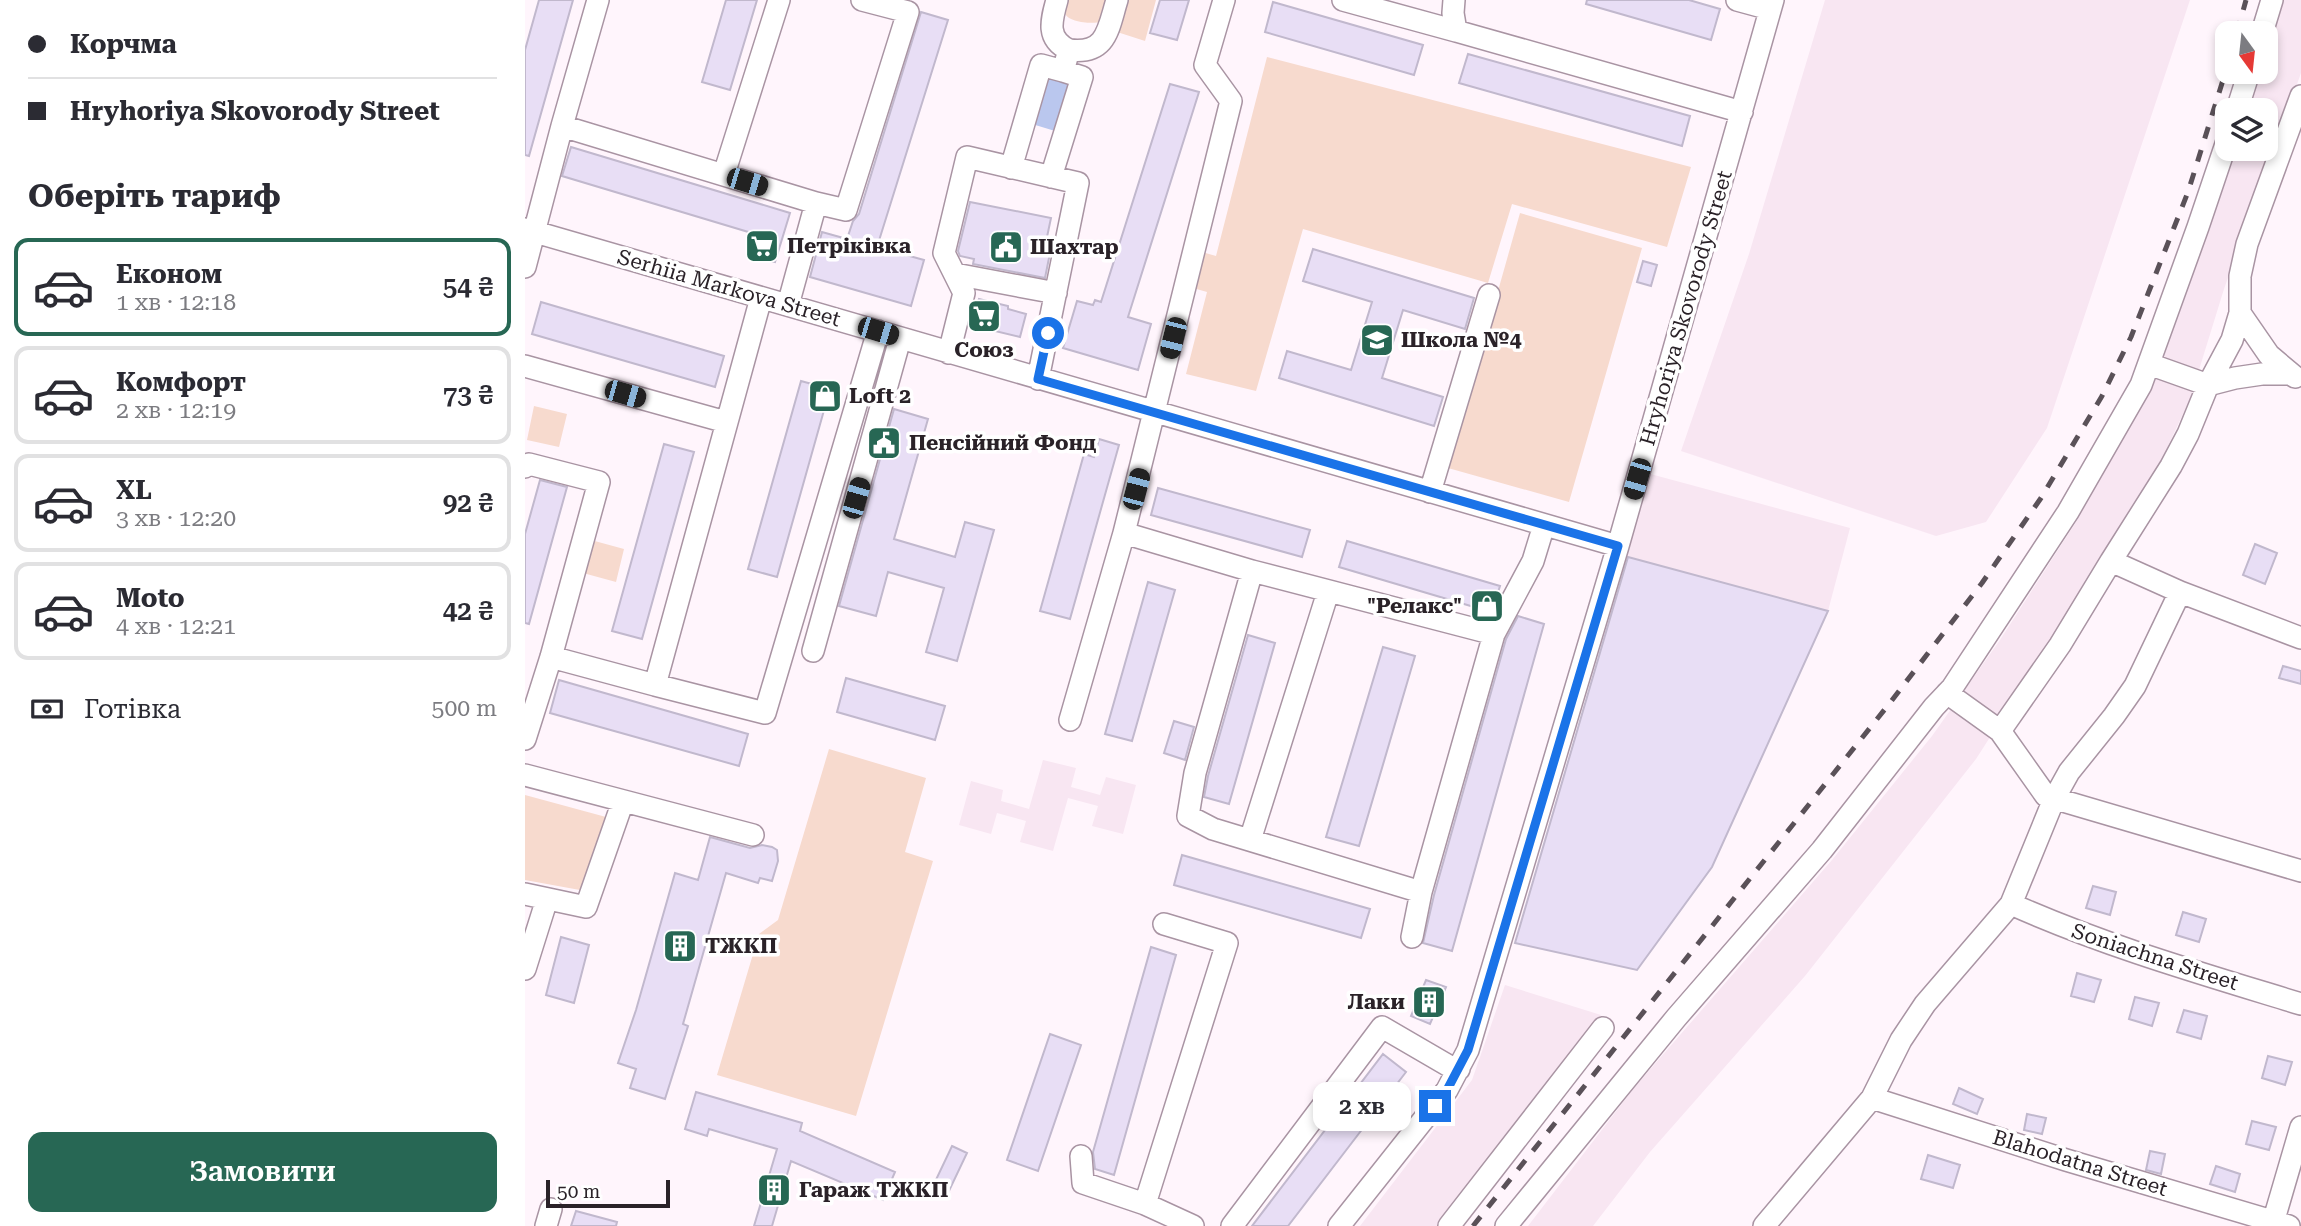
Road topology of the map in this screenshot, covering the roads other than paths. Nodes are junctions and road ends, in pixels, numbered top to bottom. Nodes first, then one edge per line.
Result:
1 (598, 0) edge
2 (779, 0) edge
3 (862, 0) edge
4 (1057, 0) edge
5 (1117, 0) edge
6 (1224, 0) edge
7 (1343, 0) edge
8 (1454, 0) edge
9 (1737, 0) edge
10 (2272, 0) edge
11 (1772, 5) edge
12 (2266, 21) edge
13 (1456, 31) junction
14 (1066, 61) junction
15 (2301, 96) edge
16 (1742, 111) junction
17 (562, 127) junction
18 (2220, 161) edge
19 (1011, 167) junction
20 (725, 174) junction
21 (1051, 177) junction
22 (816, 203) junction
23 (529, 230) edge
24 (525, 267) edge
25 (955, 274) junction
26 (1056, 293) junction
27 (1489, 295) dead end
28 (761, 298) junction
29 (788, 305) junction
30 (2240, 313) junction
31 (878, 331) junction
32 (901, 338) junction
33 (949, 353) junction
34 (2149, 364) junction
35 (525, 366) edge
36 (2295, 377) edge
37 (1038, 379) junction
38 (2208, 385) junction
39 (1155, 413) junction
40 (726, 422) junction
41 (525, 467) edge
42 (1430, 492) junction
43 (1544, 525) junction
44 (1124, 533) junction
45 (1618, 546) junction
46 (2111, 561) junction
47 (1252, 571) junction
48 (1328, 592) junction
49 (2180, 592) junction
50 (1494, 634) junction
51 (2301, 638) edge
52 (813, 651) dead end
53 (551, 657) junction
54 (655, 685) junction
55 (1947, 693) junction
56 (1070, 720) dead end
57 (2000, 731) junction
58 (525, 740) edge
59 (525, 775) edge
60 (2054, 799) junction
61 (624, 801) junction
62 (753, 835) dead end
63 (1250, 840) junction
64 (2301, 872) edge
65 (1421, 892) junction
66 (525, 894) edge
67 (547, 899) junction
68 (2011, 904) junction
69 (1164, 924) dead end
70 (1412, 937) dead end
71 (525, 969) edge
72 (2301, 1004) edge
73 (1603, 1028) dead end
74 (1459, 1069) junction
75 (1872, 1098) junction
76 (2301, 1127) edge
77 (1081, 1156) dead end
78 (1145, 1204) junction
79 (2278, 1225) edge
80 (1193, 1226) edge
81 (1231, 1226) edge
82 (1339, 1226) edge
83 (1450, 1226) edge
84 (1506, 1226) edge
85 (1764, 1226) edge

1 - 17 street
2 - 20 street
3 - 22 street
4 - 14 street
5 - 14 street
6 - 39 street
7 - 13 street
8 - 13 street
9 - 11 street
10 - 12 street
11 - 16 street, Hryhoriya Skovorody Street
13 - 16 street
14 - 19 street
14 - 21 street
15 - 30 street
16 - 45 street, Hryhoriya Skovorody Street
17 - 20 street
17 - 23 street
18 - 34 street
19 - 21 street
19 - 25 street
20 - 22 street
21 - 26 street
22 - 29 street
23 - 24 street
23 - 28 street, Serhiia Markova Street
25 - 26 street
25 - 33 street
26 - 37 street
27 - 42 street
28 - 29 street, Serhiia Markova Street
28 - 40 street
29 - 31 street, Serhiia Markova Street
30 - 36 street
30 - 38 street
31 - 32 street, Serhiia Markova Street
31 - 54 street
32 - 33 street, Serhiia Markova Street
32 - 52 street
33 - 37 street, Serhiia Markova Street
34 - 38 street
34 - 55 street
35 - 40 street
36 - 38 street
37 - 39 street, Serhiia Markova Street
38 - 46 street
39 - 42 street, Serhiia Markova Street
39 - 44 street
40 - 54 street
41 - 53 street
42 - 43 street, Serhiia Markova Street
43 - 45 street, Serhiia Markova Street
43 - 50 street
44 - 47 street
44 - 56 street
45 - 74 street, Hryhoriya Skovorody Street
46 - 49 street
46 - 57 street
47 - 48 street
47 - 63 street
48 - 50 street
48 - 63 street
49 - 51 street
49 - 60 street
50 - 65 street
53 - 54 street
53 - 58 street
55 - 57 street
55 - 84 street
57 - 60 street
59 - 61 street
60 - 64 street
60 - 68 street
61 - 62 street
61 - 67 street
63 - 65 street
65 - 70 street
66 - 67 street
67 - 71 street
68 - 72 street, Soniachna Street
68 - 75 street
69 - 78 street
73 - 83 street
74 - 81 street
74 - 82 street, Hryhoriya Skovorody Street
75 - 79 street, Blahodatna Street
75 - 85 street
76 - 79 street
77 - 78 street
78 - 80 street

